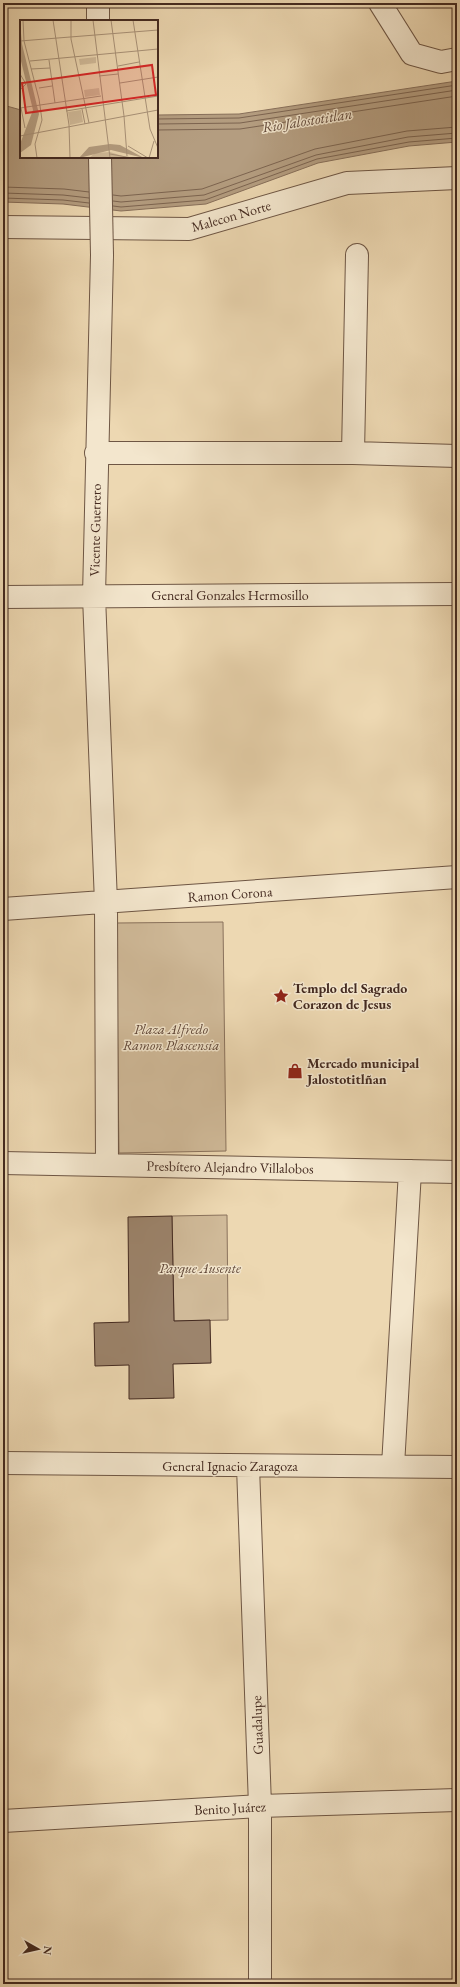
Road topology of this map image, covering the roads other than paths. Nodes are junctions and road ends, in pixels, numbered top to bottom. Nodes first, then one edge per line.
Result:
1 (98, 3) edge
2 (380, 3) edge
3 (98, 20) edge
4 (457, 59) edge
5 (100, 158) edge
6 (457, 178) edge
7 (3, 227) edge
8 (357, 255) dead end
9 (96, 453) junction
10 (352, 453) junction
11 (457, 456) edge
12 (457, 594) edge
13 (94, 596) junction
14 (3, 597) edge
15 (457, 877) edge
16 (106, 903) junction
17 (3, 909) edge
18 (3, 1163) edge
19 (107, 1164) junction
20 (410, 1171) junction
21 (457, 1172) edge
22 (3, 1463) edge
23 (248, 1466) junction
24 (393, 1466) junction
25 (457, 1467) edge
26 (457, 1800) edge
27 (260, 1806) junction
28 (3, 1821) edge
29 (260, 1984) edge

1 - 3 street
2 - 4 street
5 - 9 street, Vicente Guerrero, bridge
6 - 7 street, Malecon Norte
8 - 10 street
9 - 10 street
9 - 13 street, Vicente Guerrero
10 - 11 street
12 - 13 street, General Gonzales Hermosillo
13 - 14 street, General Gonzales Hermosillo
13 - 16 street, Vicente Guerrero
15 - 16 street, Ramon Corona
16 - 17 street, Ramon Corona
16 - 19 street, Vicente Guerrero
18 - 19 street, Presbítero Alejandro Villalobos
19 - 20 street, Presbítero Alejandro Villalobos
20 - 21 street, Presbítero Alejandro Villalobos
20 - 24 street
22 - 23 street, General Ignacio Zaragoza
23 - 24 street, General Ignacio Zaragoza
23 - 27 street, Guadalupe
24 - 25 street, General Ignacio Zaragoza
26 - 27 street, Benito Juárez
27 - 28 street, Benito Juárez
27 - 29 street, Guadalupe

